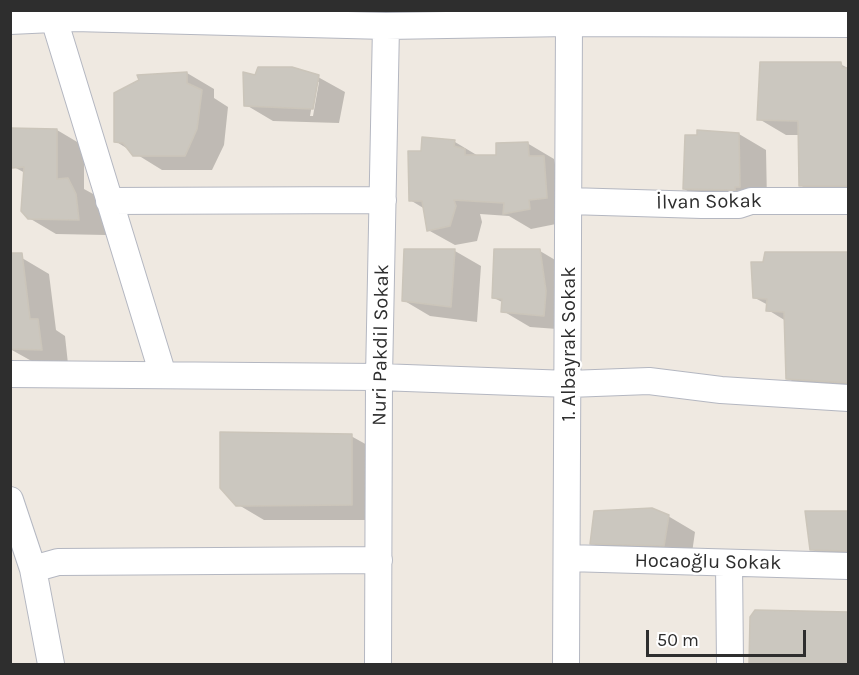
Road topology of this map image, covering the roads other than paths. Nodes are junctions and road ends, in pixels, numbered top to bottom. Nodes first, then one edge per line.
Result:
1 (644, 17) edge
2 (54, 19) junction
3 (552, 19) edge
4 (10, 21) edge
5 (849, 24) edge
6 (386, 26) junction
7 (383, 200) junction
8 (110, 201) junction
9 (569, 201) junction
10 (849, 201) edge
11 (10, 374) edge
12 (163, 375) junction
13 (380, 377) junction
14 (569, 384) junction
15 (849, 398) edge
16 (10, 500) edge
17 (567, 558) junction
18 (379, 560) junction
19 (729, 563) junction
20 (849, 566) edge
21 (33, 569) junction
22 (51, 664) edge
23 (378, 664) edge
24 (567, 664) edge
25 (730, 664) edge

1 - 3 street
1 - 5 street
2 - 4 street
2 - 6 street
2 - 8 street
3 - 6 street
3 - 9 street, 1. Albayrak Sokak
6 - 7 street, Nuri Pakdil Sokak
7 - 8 street
7 - 13 street, Nuri Pakdil Sokak
8 - 12 street
9 - 10 street, İlvan Sokak
9 - 14 street, 1. Albayrak Sokak
11 - 12 street
12 - 13 street
13 - 14 street
13 - 18 street, Nuri Pakdil Sokak
14 - 15 street
14 - 17 street, 1. Albayrak Sokak
16 - 21 street
17 - 19 street, Hocaoğlu Sokak
17 - 24 street, 1. Albayrak Sokak
18 - 21 street
18 - 23 street, Nuri Pakdil Sokak
19 - 20 street, Hocaoğlu Sokak
19 - 25 street
21 - 22 street

